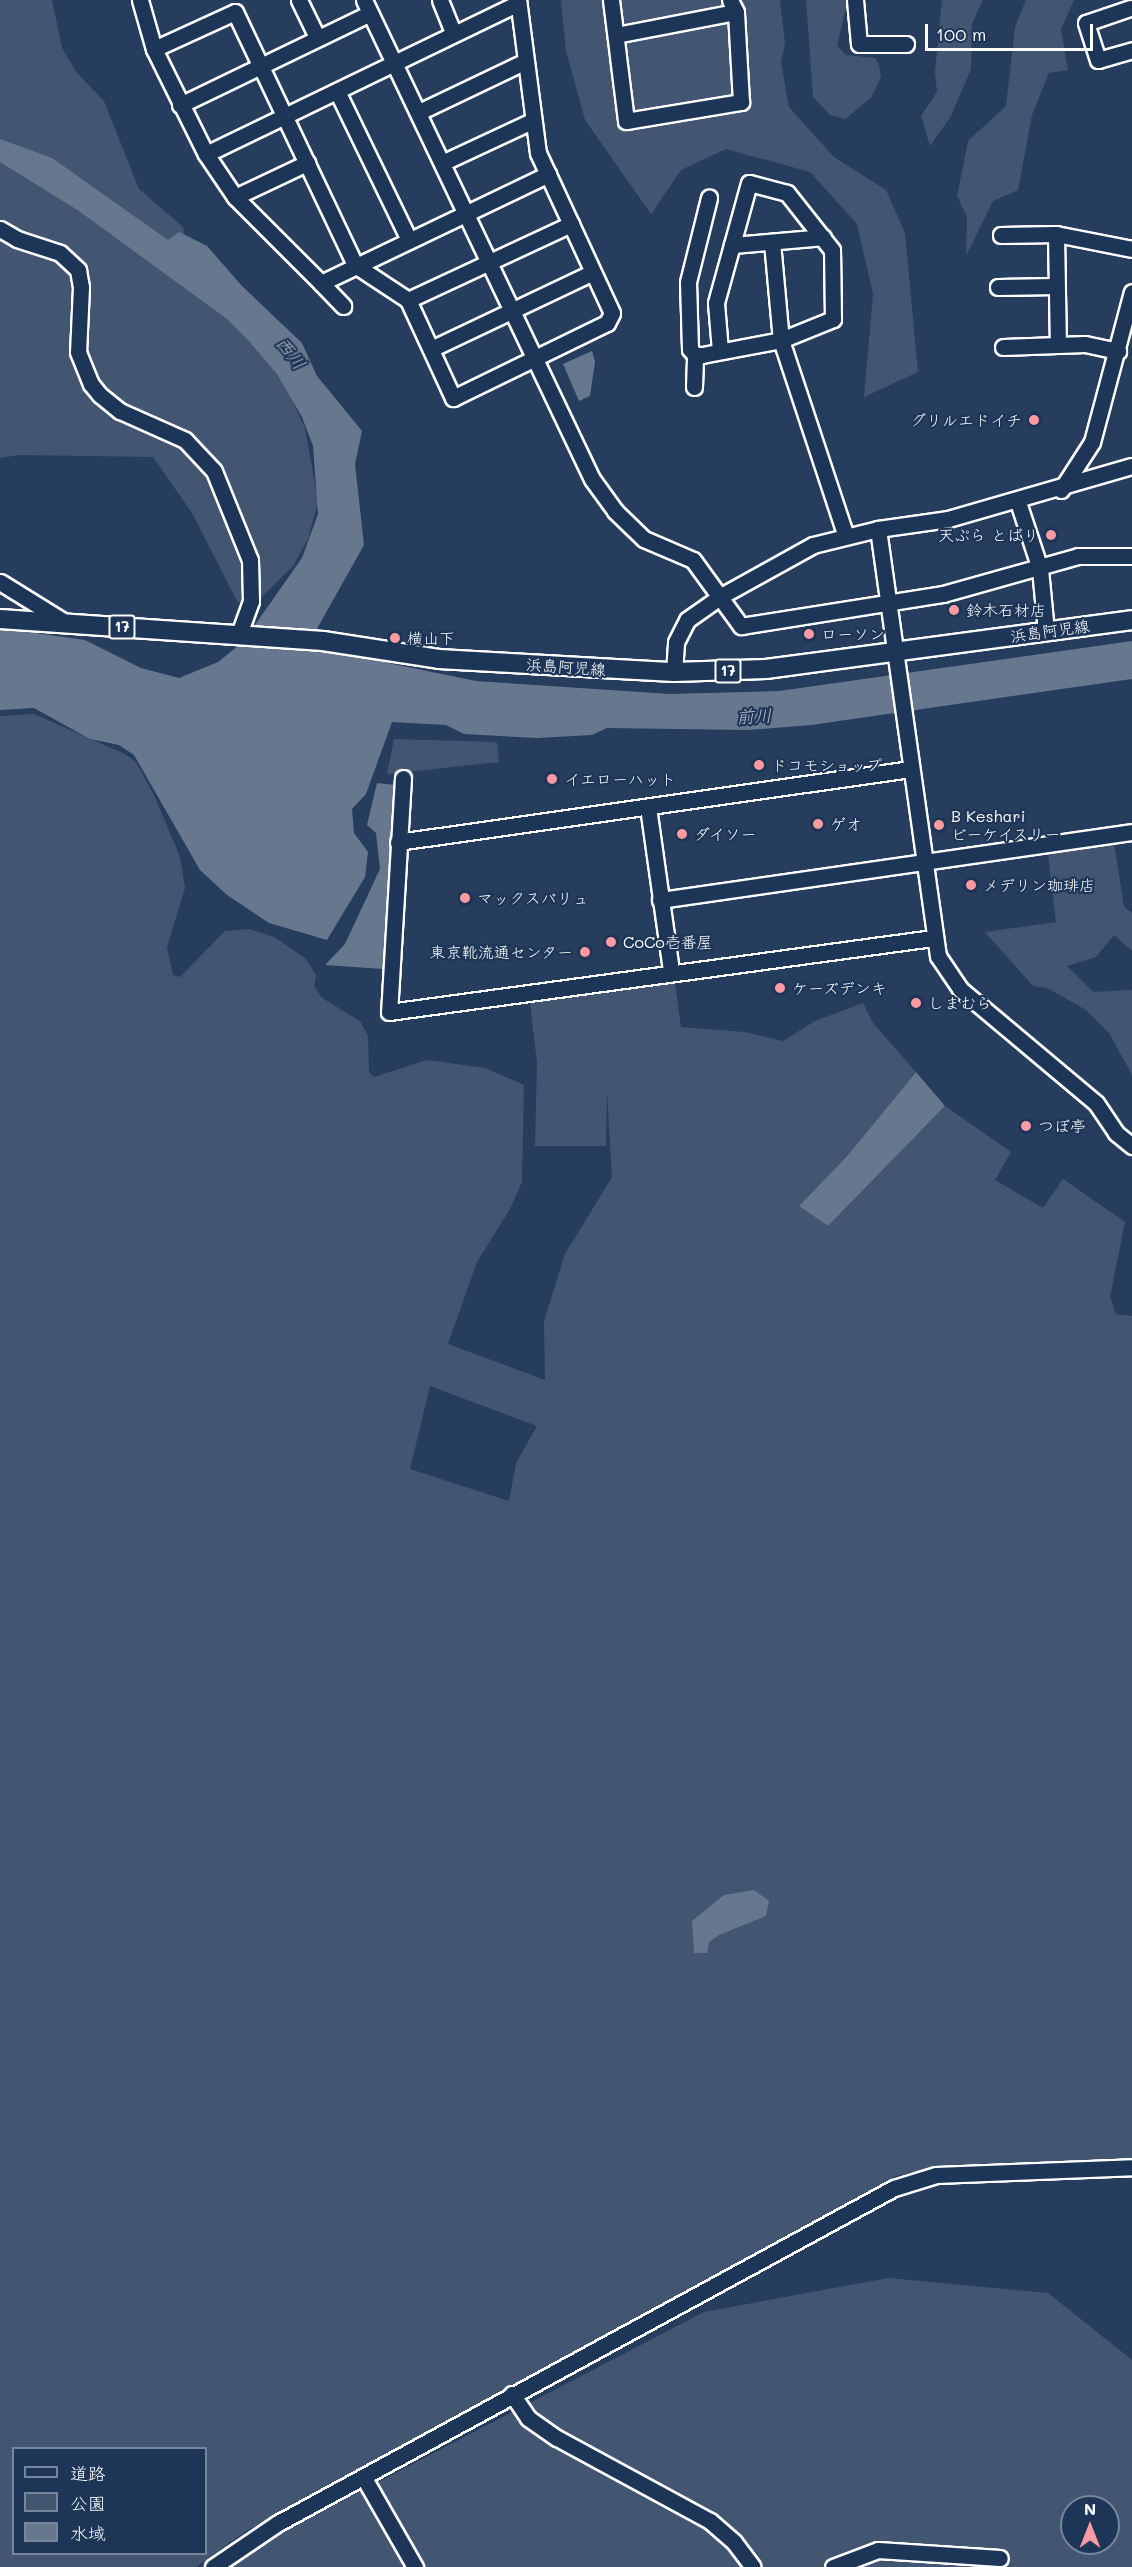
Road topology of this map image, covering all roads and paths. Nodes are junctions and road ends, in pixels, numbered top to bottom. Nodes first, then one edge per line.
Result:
1 (140, 0) edge
2 (299, 0) edge
3 (440, 0) edge
4 (611, 0) edge
5 (855, 0) edge
6 (518, 2) edge
7 (367, 6) edge
8 (733, 6) edge
9 (1130, 7) edge
10 (453, 32) junction
11 (616, 35) junction
12 (317, 37) junction
13 (906, 44) dead end
14 (154, 49) junction
15 (1132, 50) edge
16 (394, 62) junction
17 (524, 62) junction
18 (259, 64) junction
19 (337, 91) junction
20 (180, 105) junction
21 (418, 112) junction
22 (284, 116) junction
23 (532, 121) junction
24 (206, 154) junction
25 (444, 162) junction
26 (307, 163) junction
27 (548, 174) junction
28 (234, 197) junction
29 (709, 198) dead end
30 (466, 211) junction
31 (572, 224) junction
32 (0, 229) edge
33 (1056, 234) junction
34 (1001, 235) dead end
35 (823, 237) junction
36 (409, 240) junction
37 (772, 242) junction
38 (732, 245) junction
39 (1132, 249) edge
40 (491, 262) junction
41 (355, 265) junction
42 (593, 272) junction
43 (321, 282) junction
44 (1056, 286) junction
45 (999, 287) dead end
46 (1132, 292) edge
47 (408, 300) junction
48 (343, 306) dead end
49 (513, 310) junction
50 (781, 340) junction
51 (1058, 345) junction
52 (1003, 347) dead end
53 (431, 349) junction
54 (720, 351) junction
55 (1118, 351) junction
56 (695, 355) junction
57 (536, 360) junction
58 (694, 387) dead end
59 (1132, 466) edge
60 (1061, 490) junction
61 (1018, 502) junction
62 (878, 529) junction
63 (846, 536) junction
64 (1132, 556) edge
65 (1040, 569) junction
66 (0, 582) edge
67 (721, 596) junction
68 (887, 603) junction
69 (0, 619) edge
70 (1132, 620) edge
71 (68, 624) junction
72 (1046, 631) junction
73 (242, 635) junction
74 (895, 658) junction
75 (674, 672) junction
76 (910, 769) junction
77 (403, 778) dead end
78 (648, 807) junction
79 (1132, 832) edge
80 (398, 842) junction
81 (922, 862) junction
82 (660, 900) junction
83 (933, 938) junction
84 (671, 972) junction
85 (1132, 1146) edge
86 (1132, 2167) edge
87 (512, 2394) junction
88 (364, 2478) junction
89 (1000, 2558) dead end
90 (213, 2567) edge
91 (415, 2567) edge
92 (753, 2567) edge
93 (833, 2567) edge

1 - 14 street
2 - 12 street
3 - 10 street
4 - 11 street
5 - 13 street
6 - 10 street
6 - 17 street
7 - 12 street
7 - 16 street
8 - 11 street
8 - 11 street
9 - 15 street
10 - 16 street
12 - 18 street
14 - 18 street
14 - 20 street
16 - 19 street
16 - 21 street
17 - 21 street
17 - 23 street
18 - 20 street
18 - 22 street
19 - 22 street
19 - 36 street
20 - 24 street
21 - 25 street
22 - 24 street
22 - 26 street
23 - 25 street
23 - 27 street
24 - 28 street
25 - 30 street
26 - 28 street
26 - 41 street
27 - 30 street
27 - 31 street
28 - 43 street
29 - 56 street
30 - 36 street
30 - 40 street
31 - 40 street
31 - 42 street
32 - 73 street
33 - 34 street
33 - 39 street
33 - 44 street
35 - 37 street
35 - 38 street
35 - 50 street
36 - 41 street
37 - 38 street
37 - 50 street
38 - 54 street
40 - 47 street
40 - 49 street
41 - 43 street
41 - 47 street
42 - 49 street
42 - 57 street
43 - 48 street
44 - 45 street
44 - 51 street
46 - 55 street
47 - 53 street
49 - 53 street
49 - 57 street
50 - 54 street
50 - 63 street
51 - 52 street
51 - 55 street
53 - 57 street
54 - 56 street
55 - 60 street
56 - 58 street
57 - 67 street
59 - 60 street
60 - 61 street
61 - 62 street
61 - 65 street
62 - 63 street
62 - 68 street
63 - 67 street
64 - 65 street
65 - 68 street
65 - 72 street
66 - 71 street
67 - 68 street
67 - 75 street
68 - 74 street
69 - 71 main road, 浜島阿児線 / 17
70 - 72 main road, 浜島阿児線 / 17
71 - 73 main road, 浜島阿児線 / 17
72 - 74 main road, 浜島阿児線 / 17
73 - 75 main road, 浜島阿児線 / 17
74 - 75 main road, 浜島阿児線 / 17
74 - 76 street
76 - 78 street
76 - 81 street
77 - 80 street
78 - 80 street
78 - 82 street
79 - 81 street
80 - 84 street
81 - 82 street
81 - 83 street
82 - 84 street
83 - 84 street
83 - 85 street
86 - 87 street
87 - 88 street
87 - 92 street
88 - 90 street
88 - 91 street
89 - 93 street

